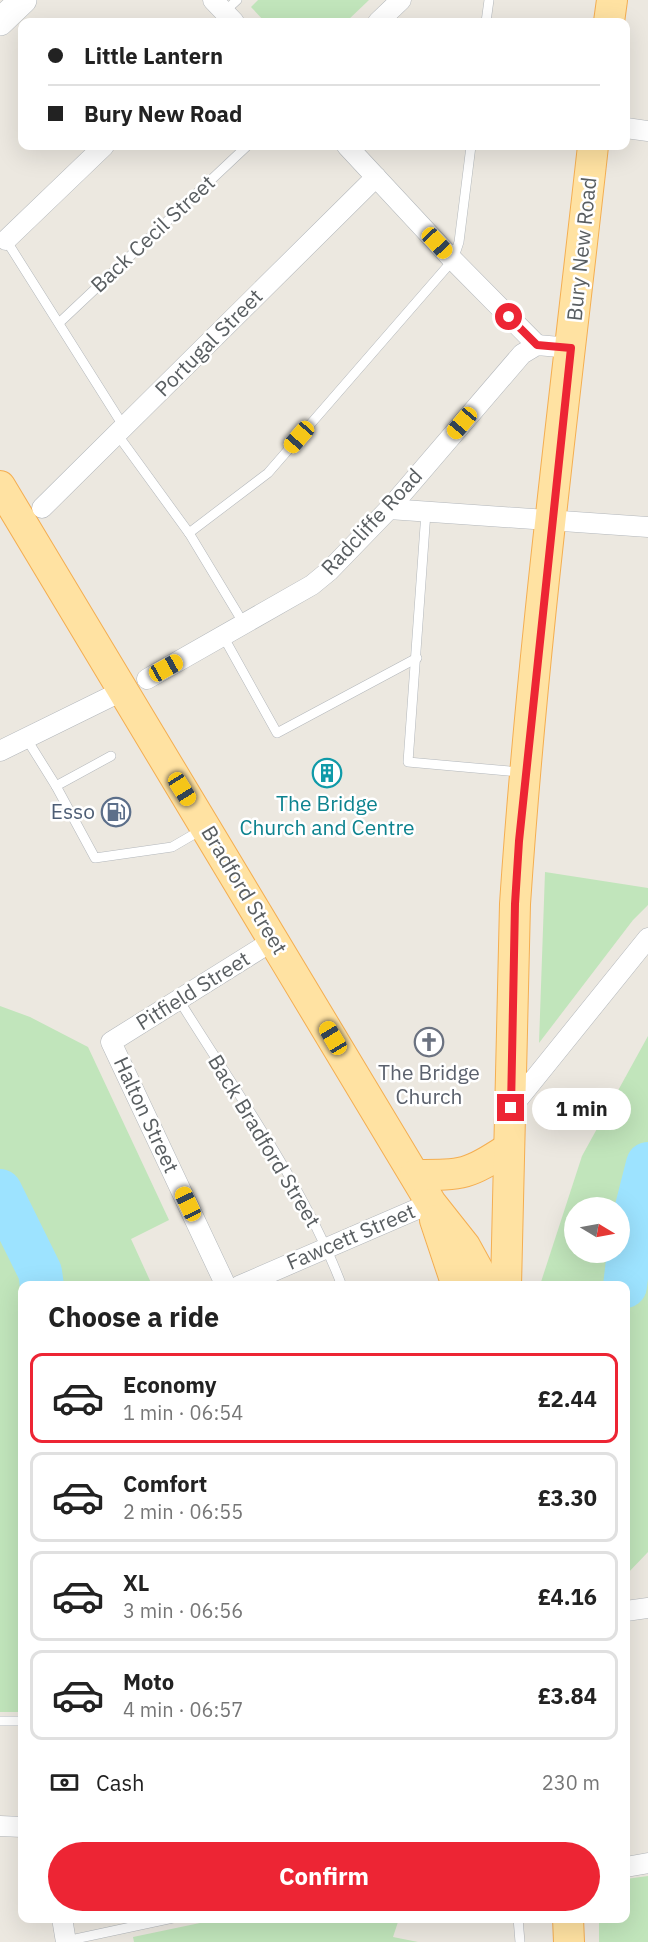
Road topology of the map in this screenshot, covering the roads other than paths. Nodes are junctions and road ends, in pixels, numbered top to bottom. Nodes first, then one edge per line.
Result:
1 (402, 0) edge
2 (489, 0) edge
3 (612, 0) edge
4 (382, 18) edge
5 (487, 18) edge
6 (610, 18) edge
7 (630, 129) edge
8 (648, 131) edge
9 (100, 150) edge
10 (243, 150) edge
11 (351, 150) edge
12 (470, 150) edge
13 (593, 150) edge
14 (376, 177) junction
15 (6, 240) joint
16 (453, 260) junction
17 (59, 323) junction
18 (537, 345) junction
19 (571, 348) junction
20 (120, 430) junction
21 (0, 486) edge
22 (42, 508) dead end
23 (389, 509) junction
24 (426, 512) junction
25 (551, 519) junction
26 (648, 527) edge
27 (189, 533) junction
28 (244, 624) junction
29 (223, 636) junction
30 (417, 658) junction
31 (134, 685) junction
32 (26, 738) junction
33 (0, 751) edge
34 (111, 756) dead end
35 (526, 772) junction
36 (56, 786) junction
37 (206, 828) junction
38 (648, 938) edge
39 (274, 940) junction
40 (178, 1000) junction
41 (111, 1042) joint
42 (511, 1108) junction
43 (509, 1148) junction
44 (415, 1174) junction
45 (431, 1203) junction
46 (327, 1247) junction
47 (224, 1281) edge
48 (250, 1281) edge
49 (340, 1281) edge
50 (455, 1281) edge
51 (485, 1281) edge
52 (506, 1281) edge
53 (648, 1608) edge
54 (630, 1610) edge
55 (0, 1721) edge
56 (18, 1721) edge
57 (0, 1826) edge
58 (18, 1827) edge
59 (648, 1863) edge
60 (630, 1866) edge
61 (63, 1923) edge
62 (151, 1923) edge
63 (518, 1923) edge
64 (568, 1923) edge
65 (66, 1942) edge
66 (519, 1942) edge
67 (568, 1942) edge

1 - 4 street
2 - 5 lane
3 - 6 main road
7 - 8 street
9 - 15 street
10 - 17 lane, Back Cecil Street
11 - 14 street
12 - 16 lane
13 - 19 main road, Bury New Road
14 - 16 street
14 - 20 street, Portugal Street
15 - 17 lane
16 - 18 street
16 - 27 lane
17 - 20 lane
18 - 19 street
18 - 23 street, Radcliffe Road
19 - 25 main road, Bury New Road
20 - 22 street, Portugal Street
20 - 27 lane
21 - 31 main road, Bradford Street
23 - 24 street
23 - 28 street, Radcliffe Road
24 - 25 street
24 - 30 lane
25 - 26 street
25 - 35 main road, Bury New Road
27 - 28 lane
28 - 29 street, Radcliffe Road
29 - 30 lane
29 - 31 street, Radcliffe Road
30 - 35 lane
31 - 32 street, Radcliffe Road
31 - 37 main road, Bradford Street
32 - 33 street, Radcliffe Road
32 - 36 lane
34 - 36 lane
35 - 42 main road, Bury New Road
36 - 37 lane
37 - 39 main road, Bradford Street
38 - 42 street
39 - 40 street, Pitfield Street
39 - 44 main road, Bradford Street
40 - 41 street, Pitfield Street
40 - 46 lane, Back Bradford Street
41 - 47 street, Halton Street
42 - 43 main road, Bury New Road
43 - 44 main road
43 - 52 main road, Bury New Road
44 - 45 main road, Bradford Street
45 - 46 street, Fawcett Street
45 - 50 main road, Bradford Street
45 - 51 main road, Bradford Street
46 - 48 street, Fawcett Street
46 - 49 lane, Back Bradford Street
53 - 54 street
55 - 56 lane
57 - 58 street
59 - 60 street
61 - 65 street
62 - 65 lane
63 - 66 lane
64 - 67 main road

